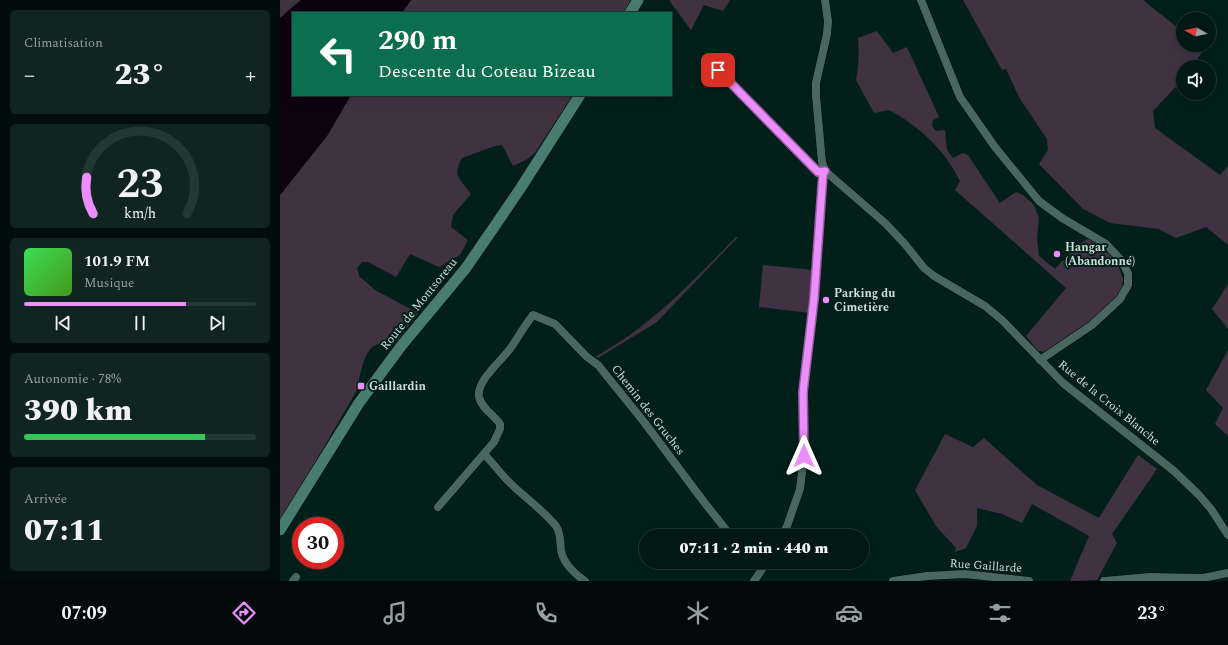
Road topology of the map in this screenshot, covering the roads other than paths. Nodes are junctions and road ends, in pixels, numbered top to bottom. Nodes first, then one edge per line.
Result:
1 (638, 0) edge
2 (825, 0) edge
3 (921, 0) edge
4 (631, 12) edge
5 (705, 63) dead end
6 (579, 96) edge
7 (825, 171) junction
8 (1040, 360) junction
9 (484, 454) junction
10 (438, 507) dead end
11 (725, 529) edge
12 (786, 529) edge
13 (280, 530) edge
14 (1228, 535) edge
15 (760, 569) edge
16 (1228, 573) edge
17 (585, 581) edge
18 (754, 581) edge
19 (893, 581) edge
20 (1029, 581) edge
21 (1104, 581) edge

1 - 4 main road
2 - 7 street
3 - 8 street
5 - 7 street, Rue de la Croix Blanche
6 - 13 main road, Route de Montsoreau
7 - 8 street, Rue de la Croix Blanche
7 - 12 street
8 - 14 street, Rue de la Croix Blanche
9 - 10 street
9 - 11 street, Chemin des Gruches
9 - 17 street
15 - 18 street
16 - 21 street
19 - 20 street, Rue Gaillarde

